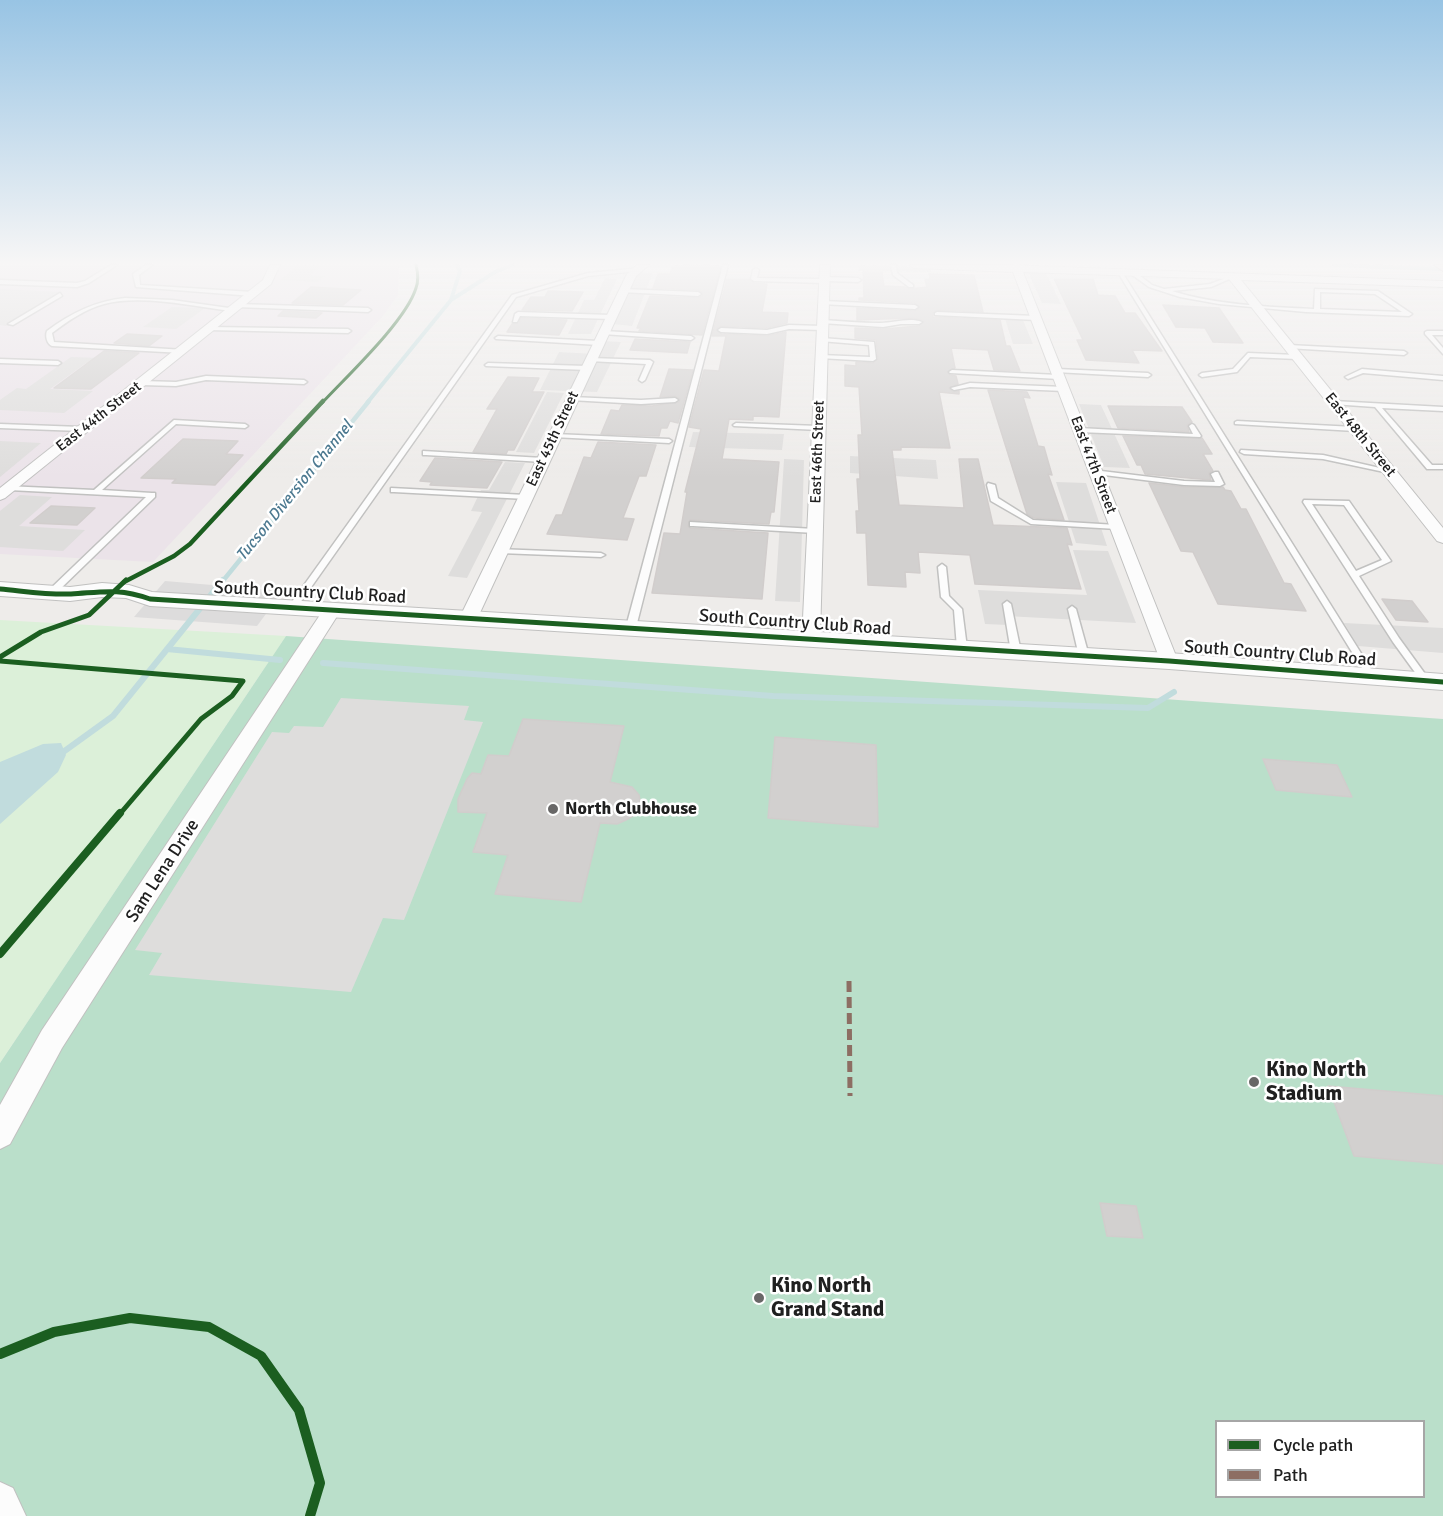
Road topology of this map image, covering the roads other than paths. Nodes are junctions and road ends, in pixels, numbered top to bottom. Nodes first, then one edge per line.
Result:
1 (49, 336) edge
2 (202, 336) edge
3 (484, 336) edge
4 (707, 336) edge
5 (822, 336) edge
6 (844, 336) edge
7 (1043, 336) edge
8 (1159, 336) edge
9 (1280, 336) edge
10 (1429, 336) edge
11 (498, 338) dead end
12 (601, 338) junction
13 (692, 338) dead end
14 (183, 351) junction
15 (1293, 352) junction
16 (1443, 352) edge
17 (1404, 353) dead end
18 (821, 357) junction
19 (0, 361) edge
20 (58, 363) dead end
21 (589, 364) junction
22 (488, 365) dead end
23 (952, 372) dead end
24 (1148, 375) dead end
25 (1202, 375) dead end
26 (1348, 377) dead end
27 (1443, 378) edge
28 (1060, 379) junction
29 (642, 380) dead end
30 (304, 382) dead end
31 (142, 383) junction
32 (954, 388) dead end
33 (572, 399) junction
34 (675, 400) dead end
35 (1335, 403) junction
36 (1377, 406) junction
37 (1443, 409) edge
38 (1237, 423) dead end
39 (735, 425) dead end
40 (0, 426) edge
41 (245, 426) dead end
42 (1192, 426) dead end
43 (819, 428) junction
44 (81, 429) junction
45 (1355, 429) junction
46 (1080, 430) junction
47 (555, 436) junction
48 (669, 441) dead end
49 (1244, 452) dead end
50 (426, 453) dead end
51 (543, 460) junction
52 (1443, 467) edge
53 (1389, 471) junction
54 (1096, 472) junction
55 (1215, 474) dead end
56 (992, 485) dead end
57 (393, 490) dead end
58 (4, 492) edge
59 (96, 492) junction
60 (525, 497) junction
61 (693, 524) dead end
62 (1117, 527) junction
63 (815, 531) junction
64 (1443, 538) edge
65 (500, 551) junction
66 (601, 555) dead end
67 (942, 567) dead end
68 (1354, 575) junction
69 (0, 589) edge
70 (61, 593) junction
71 (1007, 604) dead end
72 (282, 608) junction
73 (1072, 609) dead end
74 (332, 610) junction
75 (469, 617) junction
76 (631, 627) junction
77 (811, 639) junction
78 (962, 648) junction
79 (1016, 652) junction
80 (1084, 656) junction
81 (1169, 661) junction
82 (1371, 676) junction
83 (1434, 681) edge
84 (0, 1134) edge
85 (0, 1501) edge
86 (8, 1516) edge

1 - 14 lane
2 - 14 street, East 44th Street
3 - 72 lane
4 - 76 lane
5 - 18 street, East 46th Street
6 - 18 lane
7 - 28 street, East 47th Street
8 - 82 lane
9 - 15 street, East 48th Street
10 - 16 lane
11 - 12 lane
12 - 13 lane
12 - 21 street, East 45th Street
14 - 31 street, East 44th Street
15 - 17 lane
15 - 25 lane
15 - 35 street, East 48th Street
18 - 43 street, East 46th Street
19 - 20 lane
21 - 22 lane
21 - 29 lane
21 - 33 street, East 45th Street
23 - 28 lane
24 - 28 lane
26 - 27 lane
28 - 32 lane
28 - 46 street, East 47th Street
30 - 31 lane
31 - 44 street, East 44th Street
33 - 34 lane
33 - 47 street, East 45th Street
35 - 36 lane
35 - 45 street, East 48th Street
36 - 37 lane
36 - 52 lane
38 - 45 lane
39 - 43 lane
40 - 44 lane
41 - 59 lane
42 - 46 lane
43 - 63 street, East 46th Street
44 - 58 street, East 44th Street
45 - 53 street, East 48th Street
46 - 54 street, East 47th Street
47 - 48 lane
47 - 51 street, East 45th Street
49 - 53 lane
50 - 51 lane
51 - 60 street, East 45th Street
53 - 64 street, East 48th Street
54 - 55 lane
54 - 62 street, East 47th Street
56 - 62 lane
57 - 60 lane
58 - 59 lane
59 - 70 lane
60 - 65 street, East 45th Street
61 - 63 lane
62 - 81 street, East 47th Street
63 - 77 street, East 46th Street
65 - 66 lane
65 - 75 street, East 45th Street
67 - 78 lane
68 - 68 lane
68 - 83 lane
69 - 70 street, South Country Club Road
70 - 72 street, South Country Club Road
71 - 79 lane
72 - 74 street, South Country Club Road
73 - 80 lane
74 - 75 street, South Country Club Road
74 - 84 street, Sam Lena Drive
75 - 76 street, South Country Club Road
76 - 77 street, South Country Club Road
77 - 78 street, South Country Club Road
78 - 79 street, South Country Club Road
79 - 80 street, South Country Club Road
80 - 81 street, South Country Club Road
81 - 82 street, South Country Club Road
82 - 83 street, South Country Club Road
85 - 86 street

